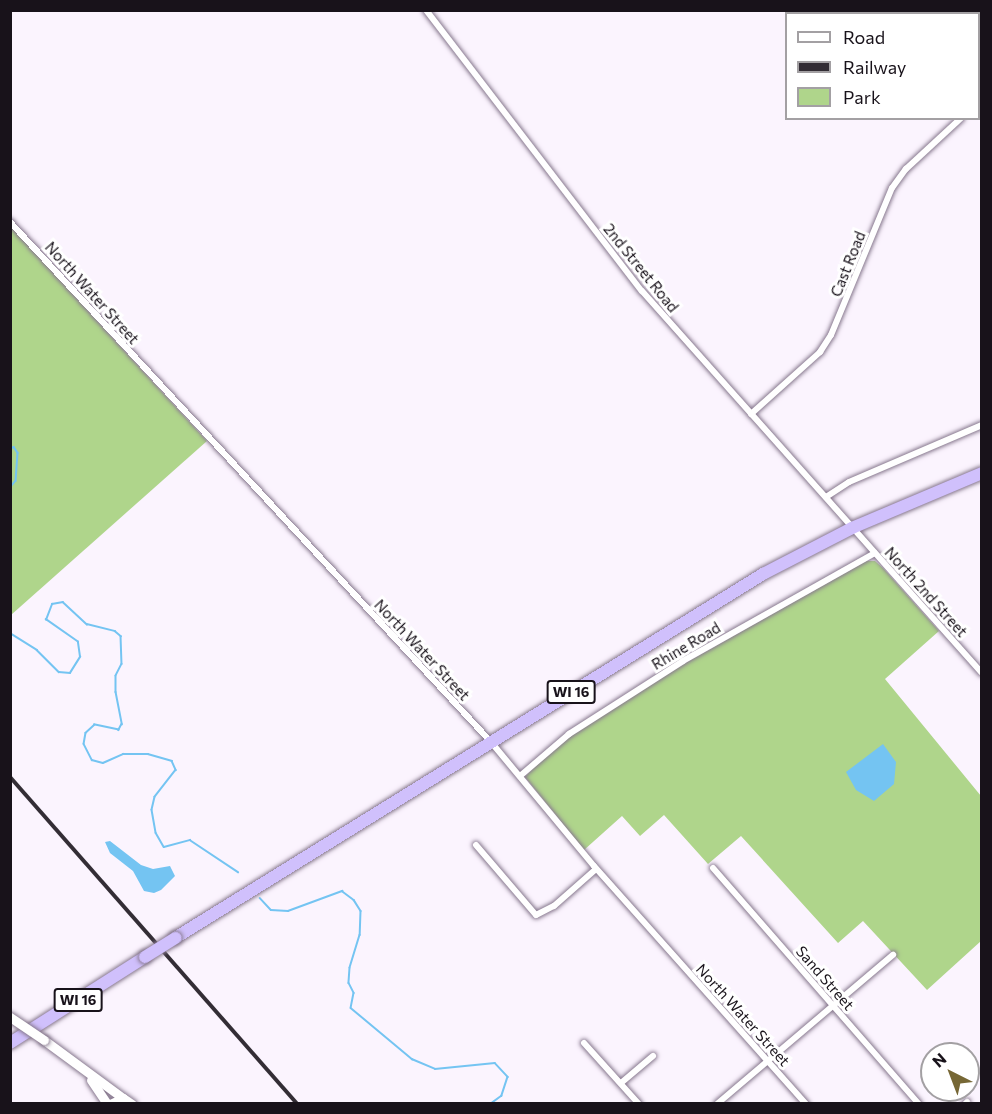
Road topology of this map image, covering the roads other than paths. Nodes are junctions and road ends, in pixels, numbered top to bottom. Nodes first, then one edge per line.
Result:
1 (426, 10) edge
2 (959, 120) edge
3 (10, 222) edge
4 (751, 414) junction
5 (981, 425) edge
6 (981, 473) edge
7 (825, 497) junction
8 (852, 528) junction
9 (875, 553) junction
10 (981, 673) edge
11 (491, 742) junction
12 (520, 776) junction
13 (476, 845) dead end
14 (713, 868) dead end
15 (596, 869) junction
16 (893, 955) dead end
17 (833, 1006) junction
18 (10, 1017) edge
19 (44, 1040) junction
20 (584, 1042) dead end
21 (10, 1043) edge
22 (653, 1056) dead end
23 (768, 1061) junction
24 (621, 1083) junction
25 (123, 1098) junction
26 (108, 1104) edge
27 (132, 1104) edge
28 (639, 1104) edge
29 (717, 1104) edge
30 (806, 1104) edge
31 (919, 1104) edge

1 - 4 street, 2nd Street Road
2 - 4 street, Cast Road
3 - 11 street, North Water Street
4 - 7 street, 2nd Street Road
5 - 7 street
6 - 8 highway, WI 16
7 - 8 street, 2nd Street Road
8 - 9 street, North 2nd Street
8 - 11 highway, WI 16
9 - 10 street, North 2nd Street
9 - 12 street, Rhine Road
11 - 12 street, North Water Street
11 - 21 highway, WI 16, bridge
12 - 15 street, North Water Street
13 - 15 street
14 - 17 street, Sand Street
15 - 23 street, North Water Street
16 - 17 street
17 - 23 street
17 - 31 street, Sand Street
18 - 19 main road, bridge
19 - 25 main road
19 - 26 main road
20 - 24 street
22 - 24 street
23 - 29 street
23 - 30 street, North Water Street
24 - 28 street
25 - 26 main road
25 - 27 main road

